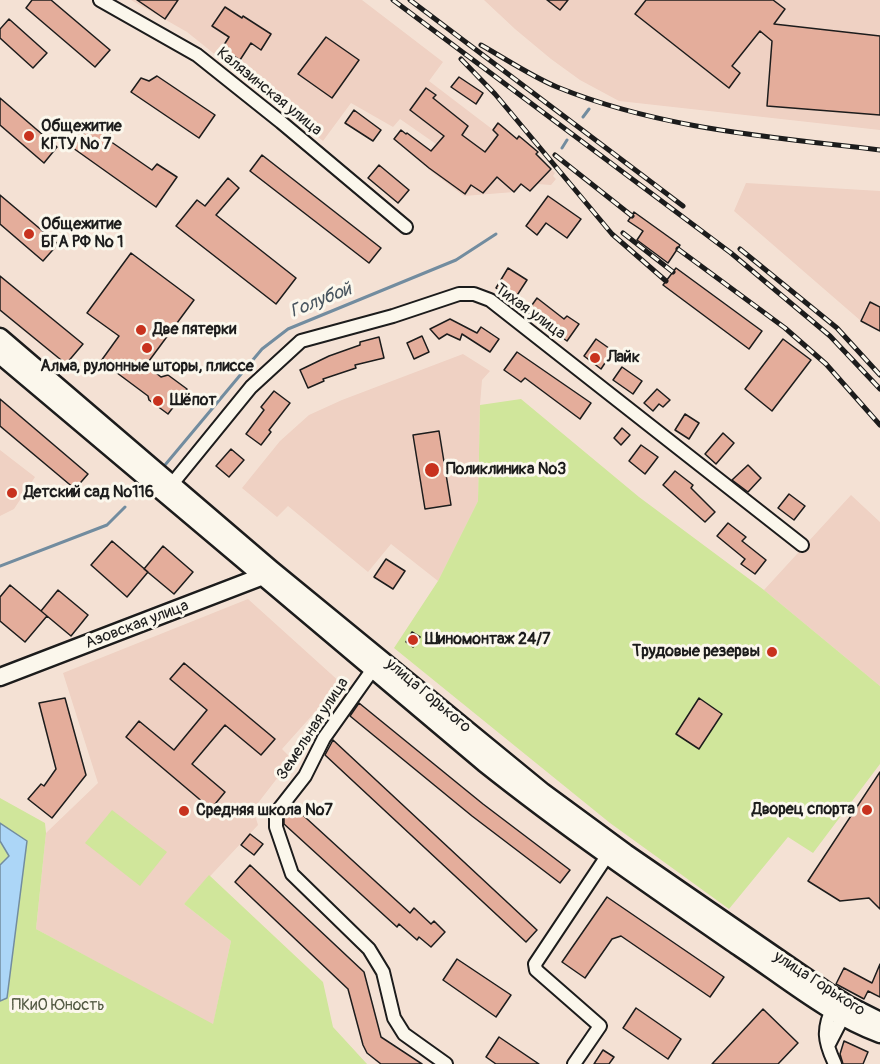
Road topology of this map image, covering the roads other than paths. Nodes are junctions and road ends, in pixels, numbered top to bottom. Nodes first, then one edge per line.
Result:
1 (100, 0) edge
2 (406, 227) dead end
3 (0, 337) edge
4 (0, 355) edge
5 (172, 484) junction
6 (802, 545) dead end
7 (267, 572) junction
8 (373, 669) junction
9 (0, 677) edge
10 (611, 850) junction
11 (840, 1008) junction
12 (880, 1021) edge
13 (880, 1034) edge
14 (446, 1064) edge
15 (574, 1064) edge
16 (835, 1064) edge

1 - 2 street, Калязинская улица
3 - 5 main road, улица Горького
4 - 7 main road, улица Горького
5 - 6 street, Тихая улица
5 - 7 main road, улица Горького
7 - 8 main road, улица Горького
7 - 9 main road, Азовская улица
7 - 10 main road, улица Горького
8 - 10 main road, улица Горького
8 - 14 street, Земельная улица
10 - 11 main road, улица Горького
10 - 15 street
11 - 12 main road, улица Горького
11 - 13 main road, улица Горького
11 - 16 street

